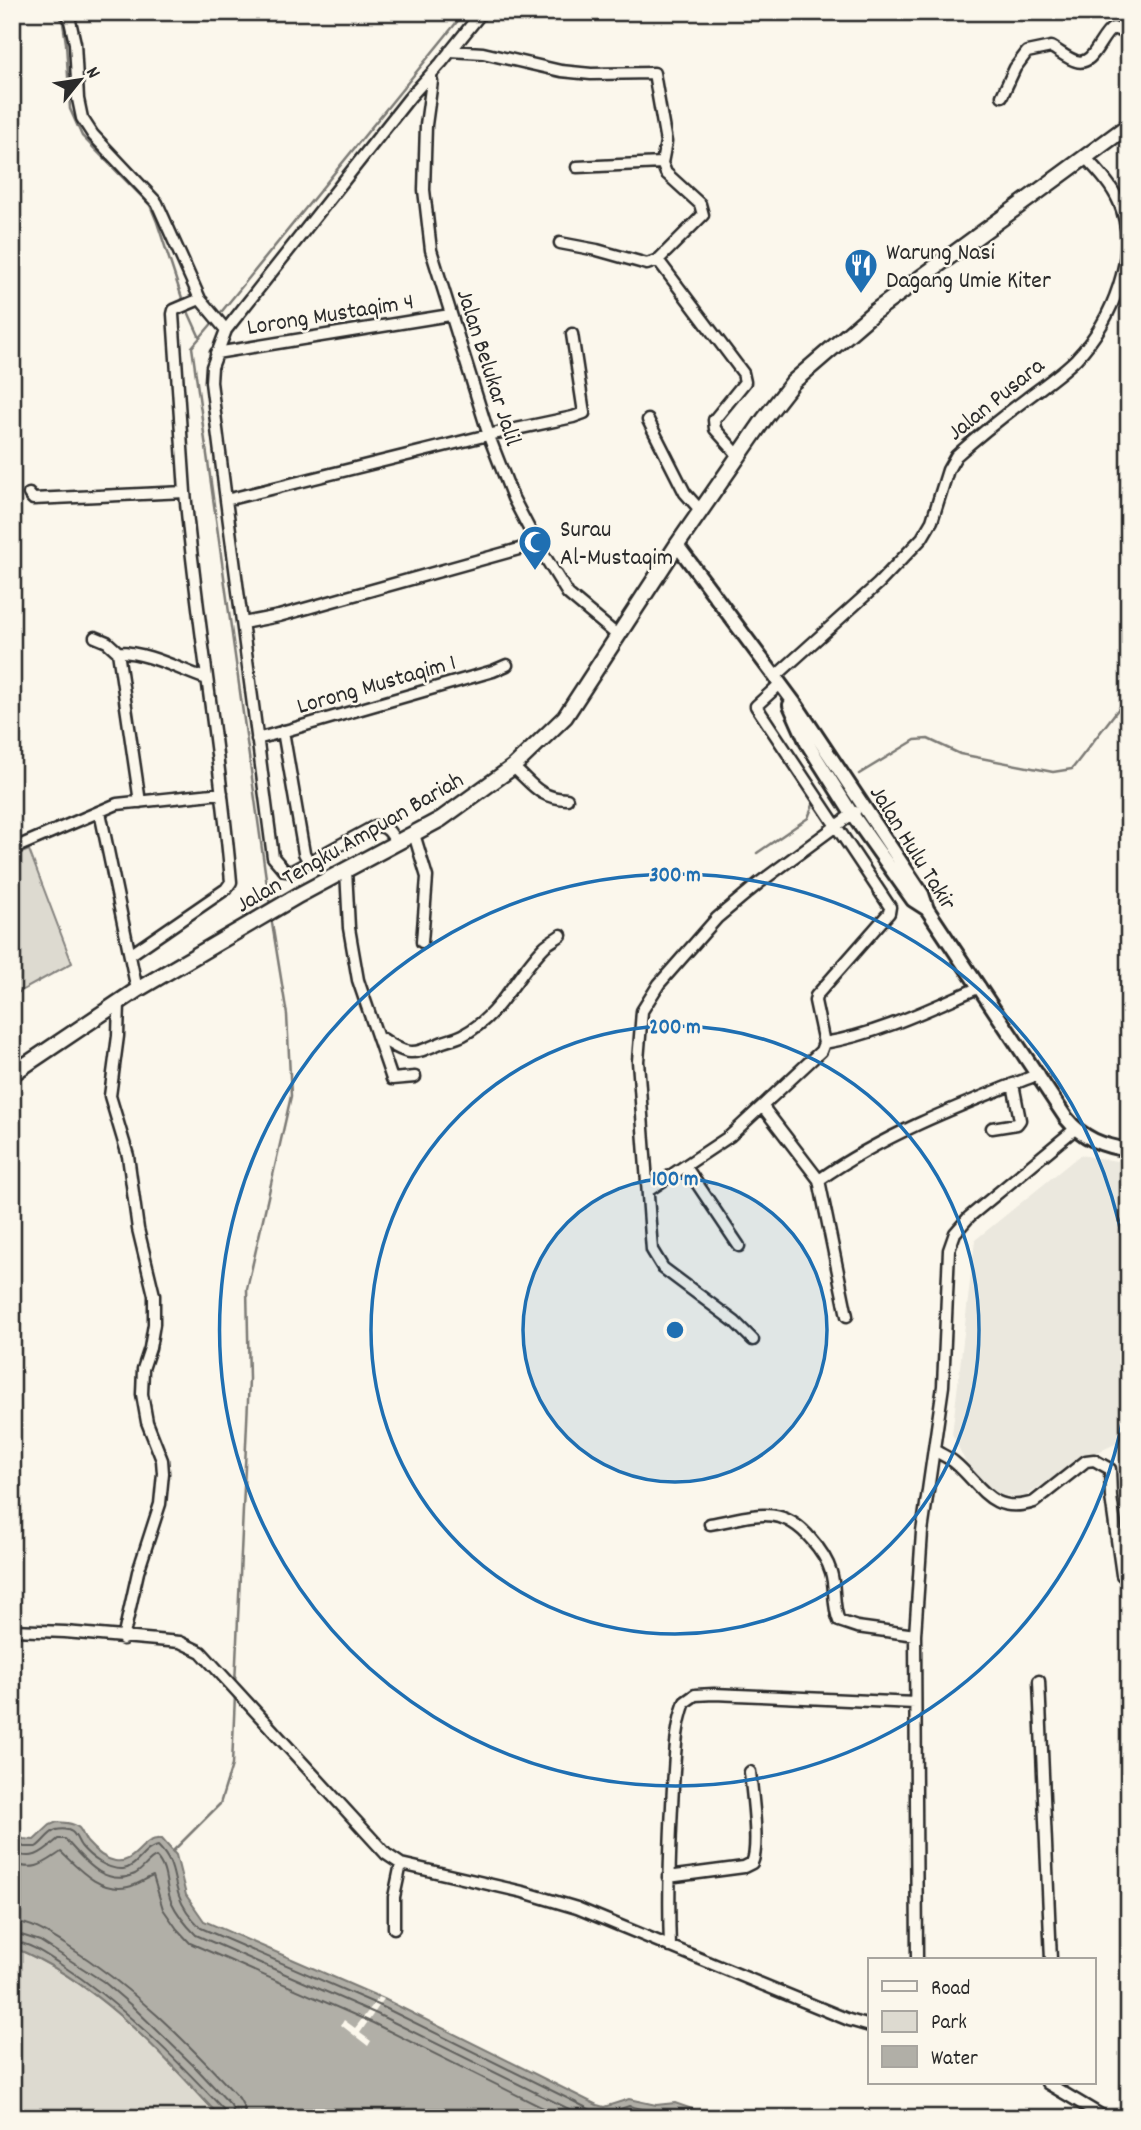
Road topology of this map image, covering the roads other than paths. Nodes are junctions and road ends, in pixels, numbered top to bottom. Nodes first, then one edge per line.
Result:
1 (68, 12) edge
2 (482, 12) edge
3 (1129, 34) edge
4 (450, 51) junction
5 (430, 75) junction
6 (1002, 96) dead end
7 (1129, 125) edge
8 (1084, 156) junction
9 (662, 163) junction
10 (577, 167) dead end
11 (561, 243) dead end
12 (658, 260) junction
13 (198, 301) junction
14 (450, 315) junction
15 (224, 328) junction
16 (572, 334) dead end
17 (216, 353) junction
18 (648, 420) dead end
19 (488, 435) junction
20 (739, 456) junction
21 (186, 492) junction
22 (29, 494) dead end
23 (226, 500) junction
24 (701, 511) junction
25 (537, 544) junction
26 (677, 545) junction
27 (243, 623) junction
28 (617, 635) junction
29 (95, 637) dead end
30 (118, 652) junction
31 (506, 665) dead end
32 (207, 680) junction
33 (778, 680) junction
34 (789, 698) junction
35 (283, 731) junction
36 (257, 739) junction
37 (513, 767) junction
38 (222, 793) junction
39 (567, 799) dead end
40 (140, 802) junction
41 (864, 805) junction
42 (100, 811) junction
43 (852, 814) junction
44 (836, 827) junction
45 (414, 834) junction
46 (396, 843) junction
47 (12, 849) edge
48 (309, 862) junction
49 (346, 870) junction
50 (926, 909) junction
51 (561, 935) dead end
52 (422, 942) dead end
53 (130, 955) junction
54 (979, 987) junction
55 (137, 990) junction
56 (119, 1002) junction
57 (379, 1041) junction
58 (824, 1043) junction
59 (12, 1074) edge
60 (1039, 1074) junction
61 (415, 1077) dead end
62 (1013, 1084) junction
63 (763, 1107) junction
64 (992, 1128) dead end
65 (1075, 1129) junction
66 (1129, 1150) edge
67 (686, 1167) junction
68 (818, 1180) junction
69 (649, 1189) junction
70 (739, 1245) dead end
71 (847, 1316) dead end
72 (753, 1340) dead end
73 (934, 1450) junction
74 (710, 1524) dead end
75 (1122, 1574) dead end
76 (12, 1630) edge
77 (915, 1635) junction
78 (123, 1639) junction
79 (1039, 1681) dead end
80 (915, 1703) junction
81 (750, 1773) dead end
82 (401, 1864) junction
83 (668, 1877) junction
84 (394, 1928) dead end
85 (670, 1947) junction
86 (917, 1958) edge
87 (1051, 1958) edge
88 (868, 2025) edge
89 (1062, 2086) edge
90 (1106, 2118) edge

1 - 13 street
2 - 4 street
3 - 6 street
4 - 5 street
4 - 9 street
5 - 14 street, Jalan Belukar Jalil
5 - 15 street
7 - 8 main road, Jalan Tengku Ampuan Bariah
8 - 20 main road, Jalan Tengku Ampuan Bariah
8 - 33 street, Jalan Pusara
9 - 10 street
9 - 12 street
11 - 12 street
12 - 20 street
13 - 15 street
13 - 21 street
14 - 17 street, Lorong Mustaqim 4
14 - 19 street, Jalan Belukar Jalil
15 - 17 street
16 - 19 street
17 - 23 street
18 - 24 street
19 - 23 street
19 - 25 street, Jalan Belukar Jalil
20 - 24 main road, Jalan Tengku Ampuan Bariah
21 - 22 street
21 - 32 street
23 - 27 street
24 - 26 main road, Jalan Tengku Ampuan Bariah
25 - 27 street
25 - 28 street, Jalan Belukar Jalil
26 - 28 main road, Jalan Tengku Ampuan Bariah
26 - 33 street, Jalan Hulu Takir
27 - 36 street
28 - 37 main road, Jalan Tengku Ampuan Bariah
29 - 30 street
30 - 32 street
30 - 40 street
31 - 35 street, Lorong Mustaqim 1
32 - 38 street
33 - 34 street, Jalan Hulu Takir
33 - 44 street, Jalan Pusara
34 - 41 street, Jalan Hulu Takir
34 - 43 street
35 - 36 street, Lorong Mustaqim 1
35 - 48 street
36 - 48 street
37 - 39 street
37 - 45 main road, Jalan Tengku Ampuan Bariah
38 - 40 street
38 - 53 street
40 - 42 street
41 - 43 street
41 - 50 street, Jalan Hulu Takir
42 - 47 street
42 - 53 street
43 - 44 street
43 - 50 street
44 - 58 street
44 - 69 street
45 - 46 main road, Jalan Tengku Ampuan Bariah
45 - 52 street
46 - 48 street
46 - 49 main road, Jalan Tengku Ampuan Bariah
49 - 55 main road, Jalan Tengku Ampuan Bariah
49 - 57 street
50 - 54 street, Jalan Hulu Takir
51 - 57 street
53 - 55 street
54 - 58 street
54 - 60 street, Jalan Hulu Takir
55 - 56 main road, Jalan Tengku Ampuan Bariah
56 - 59 main road, Jalan Tengku Ampuan Bariah
56 - 78 street
57 - 61 street
58 - 63 street
60 - 62 street
60 - 65 street, Jalan Hulu Takir
62 - 64 street
62 - 68 street
63 - 67 street
63 - 68 street
65 - 66 street, Jalan Hulu Takir
65 - 73 street
67 - 69 street
67 - 70 street
68 - 71 street
69 - 72 street
73 - 75 street
73 - 77 street
74 - 77 street
76 - 78 street
77 - 80 street
78 - 82 street
79 - 87 street
80 - 83 street
80 - 86 street
81 - 83 street
82 - 84 street
82 - 85 street
83 - 85 street
85 - 88 street
89 - 90 street

